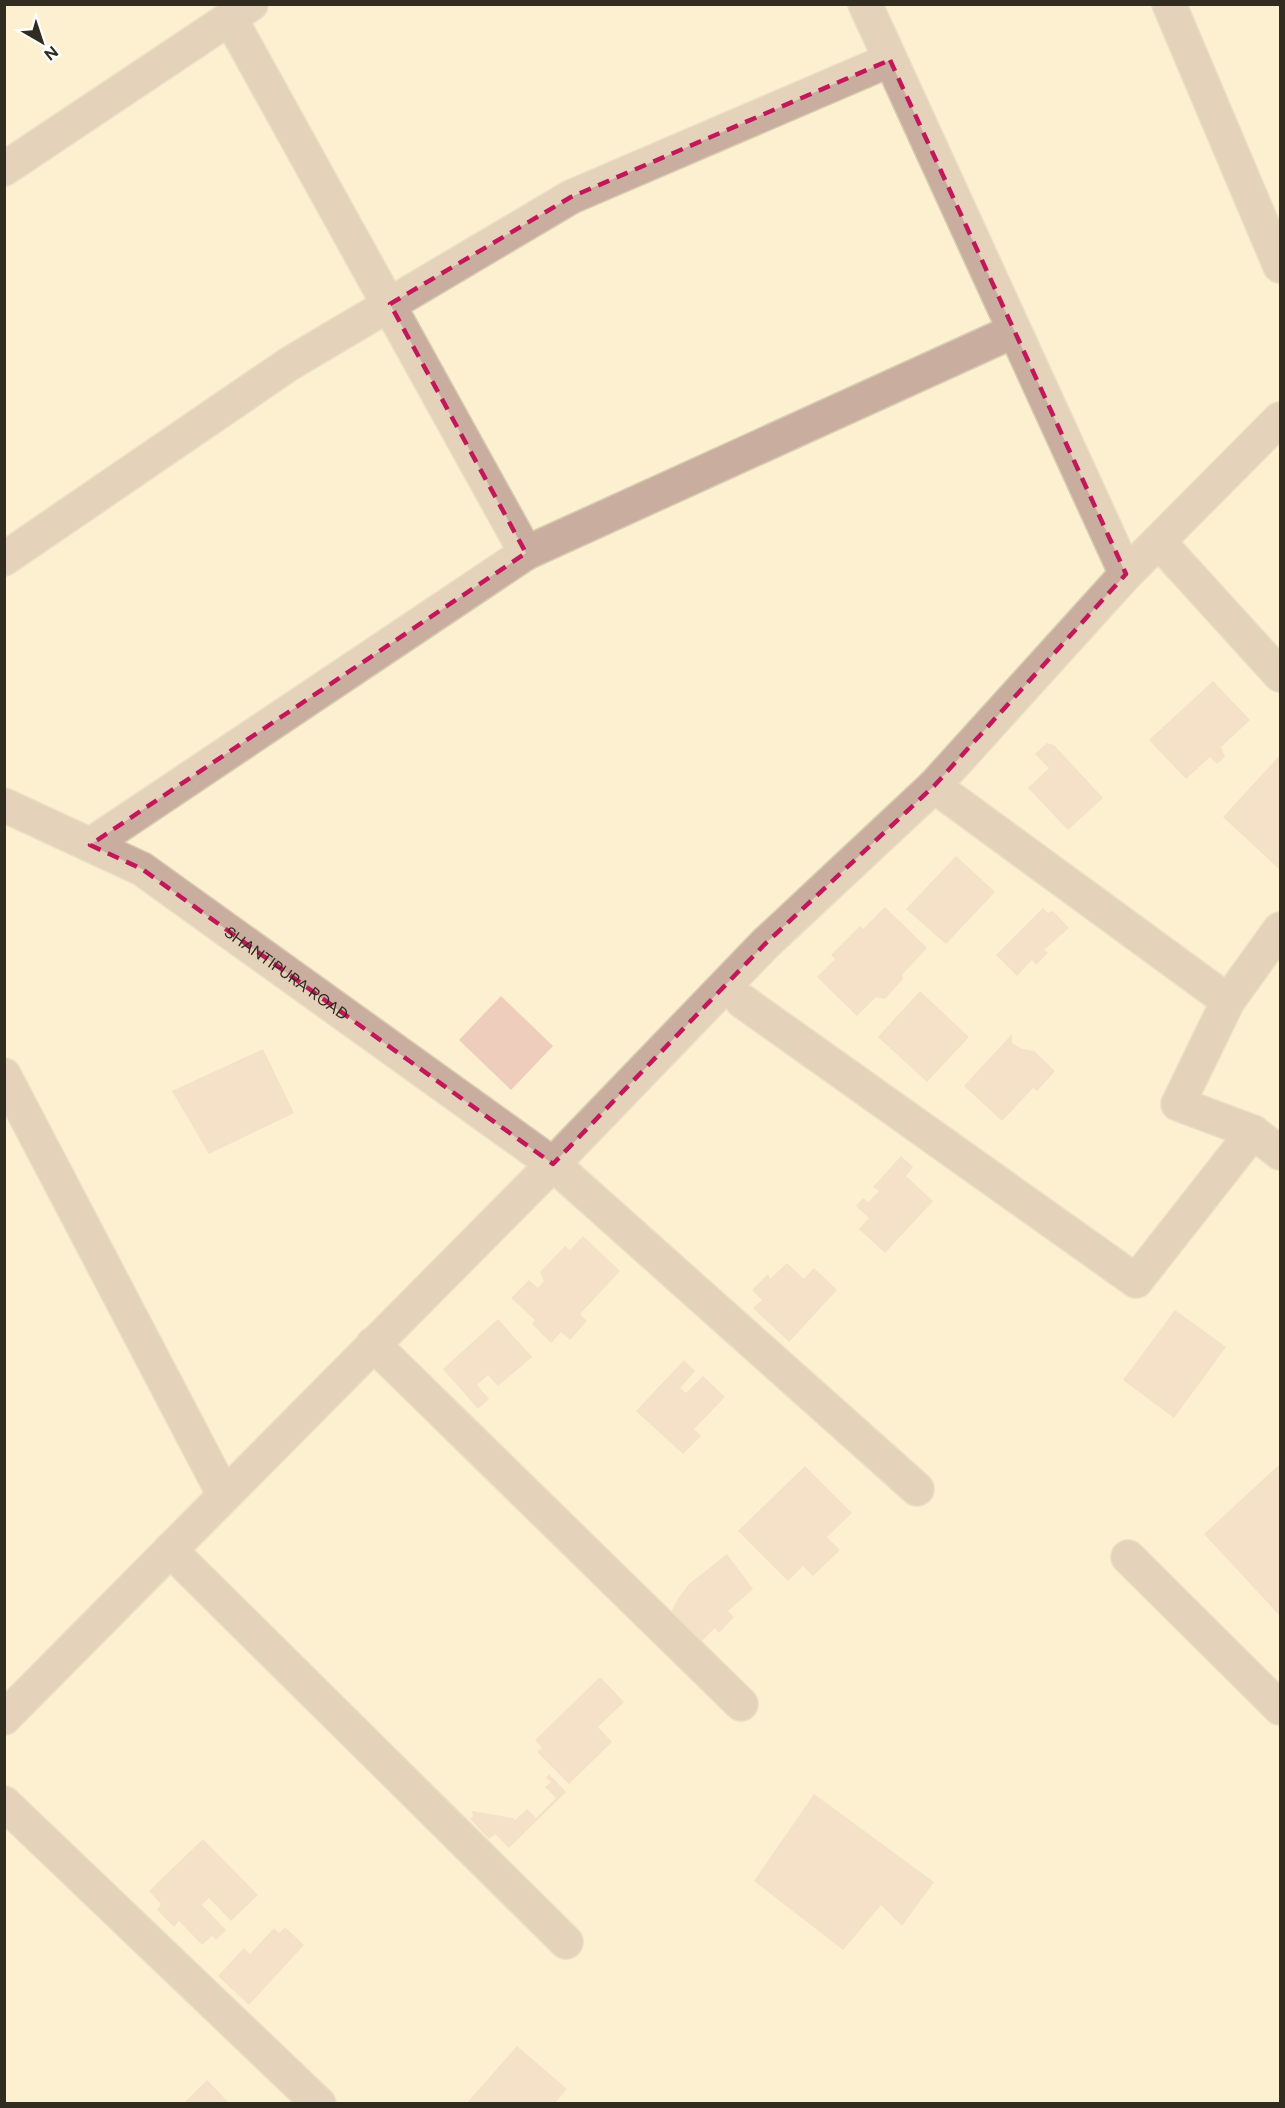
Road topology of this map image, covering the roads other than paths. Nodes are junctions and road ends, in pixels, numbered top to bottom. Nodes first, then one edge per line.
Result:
1 (864, 4) edge
2 (1169, 4) edge
3 (241, 11) edge
4 (890, 60) junction
5 (4, 169) edge
6 (1281, 266) edge
7 (390, 304) junction
8 (1014, 331) junction
9 (1281, 419) edge
10 (1159, 542) junction
11 (526, 553) junction
12 (4, 559) edge
13 (1126, 574) junction
14 (1281, 675) edge
15 (934, 786) junction
16 (4, 805) edge
17 (90, 845) junction
18 (1281, 929) edge
19 (742, 1001) dead end
20 (1228, 1001) junction
21 (4, 1075) edge
22 (1253, 1132) junction
23 (1281, 1153) edge
24 (553, 1164) junction
25 (373, 1344) junction
26 (917, 1489) dead end
27 (224, 1495) junction
28 (170, 1550) junction
29 (1128, 1557) dead end
30 (741, 1704) dead end
31 (1281, 1708) edge
32 (4, 1718) edge
33 (4, 1803) edge
34 (566, 1942) dead end
35 (319, 2103) edge

1 - 4 street
2 - 6 street
3 - 5 street
3 - 7 street
4 - 7 street
4 - 8 street
7 - 11 street
7 - 12 street
8 - 11 street
8 - 13 street
9 - 10 street
10 - 13 street
10 - 14 street
11 - 17 street
13 - 15 street
15 - 20 street
15 - 24 street
16 - 17 street, SHANTIPURA ROAD
17 - 24 street, SHANTIPURA ROAD
18 - 20 street
19 - 22 street
20 - 22 street
21 - 27 street
22 - 23 street
24 - 25 street
24 - 26 street, SHANTIPURA ROAD
25 - 27 street
25 - 30 street
27 - 28 street
28 - 32 street
28 - 34 street
29 - 31 street
33 - 35 street

